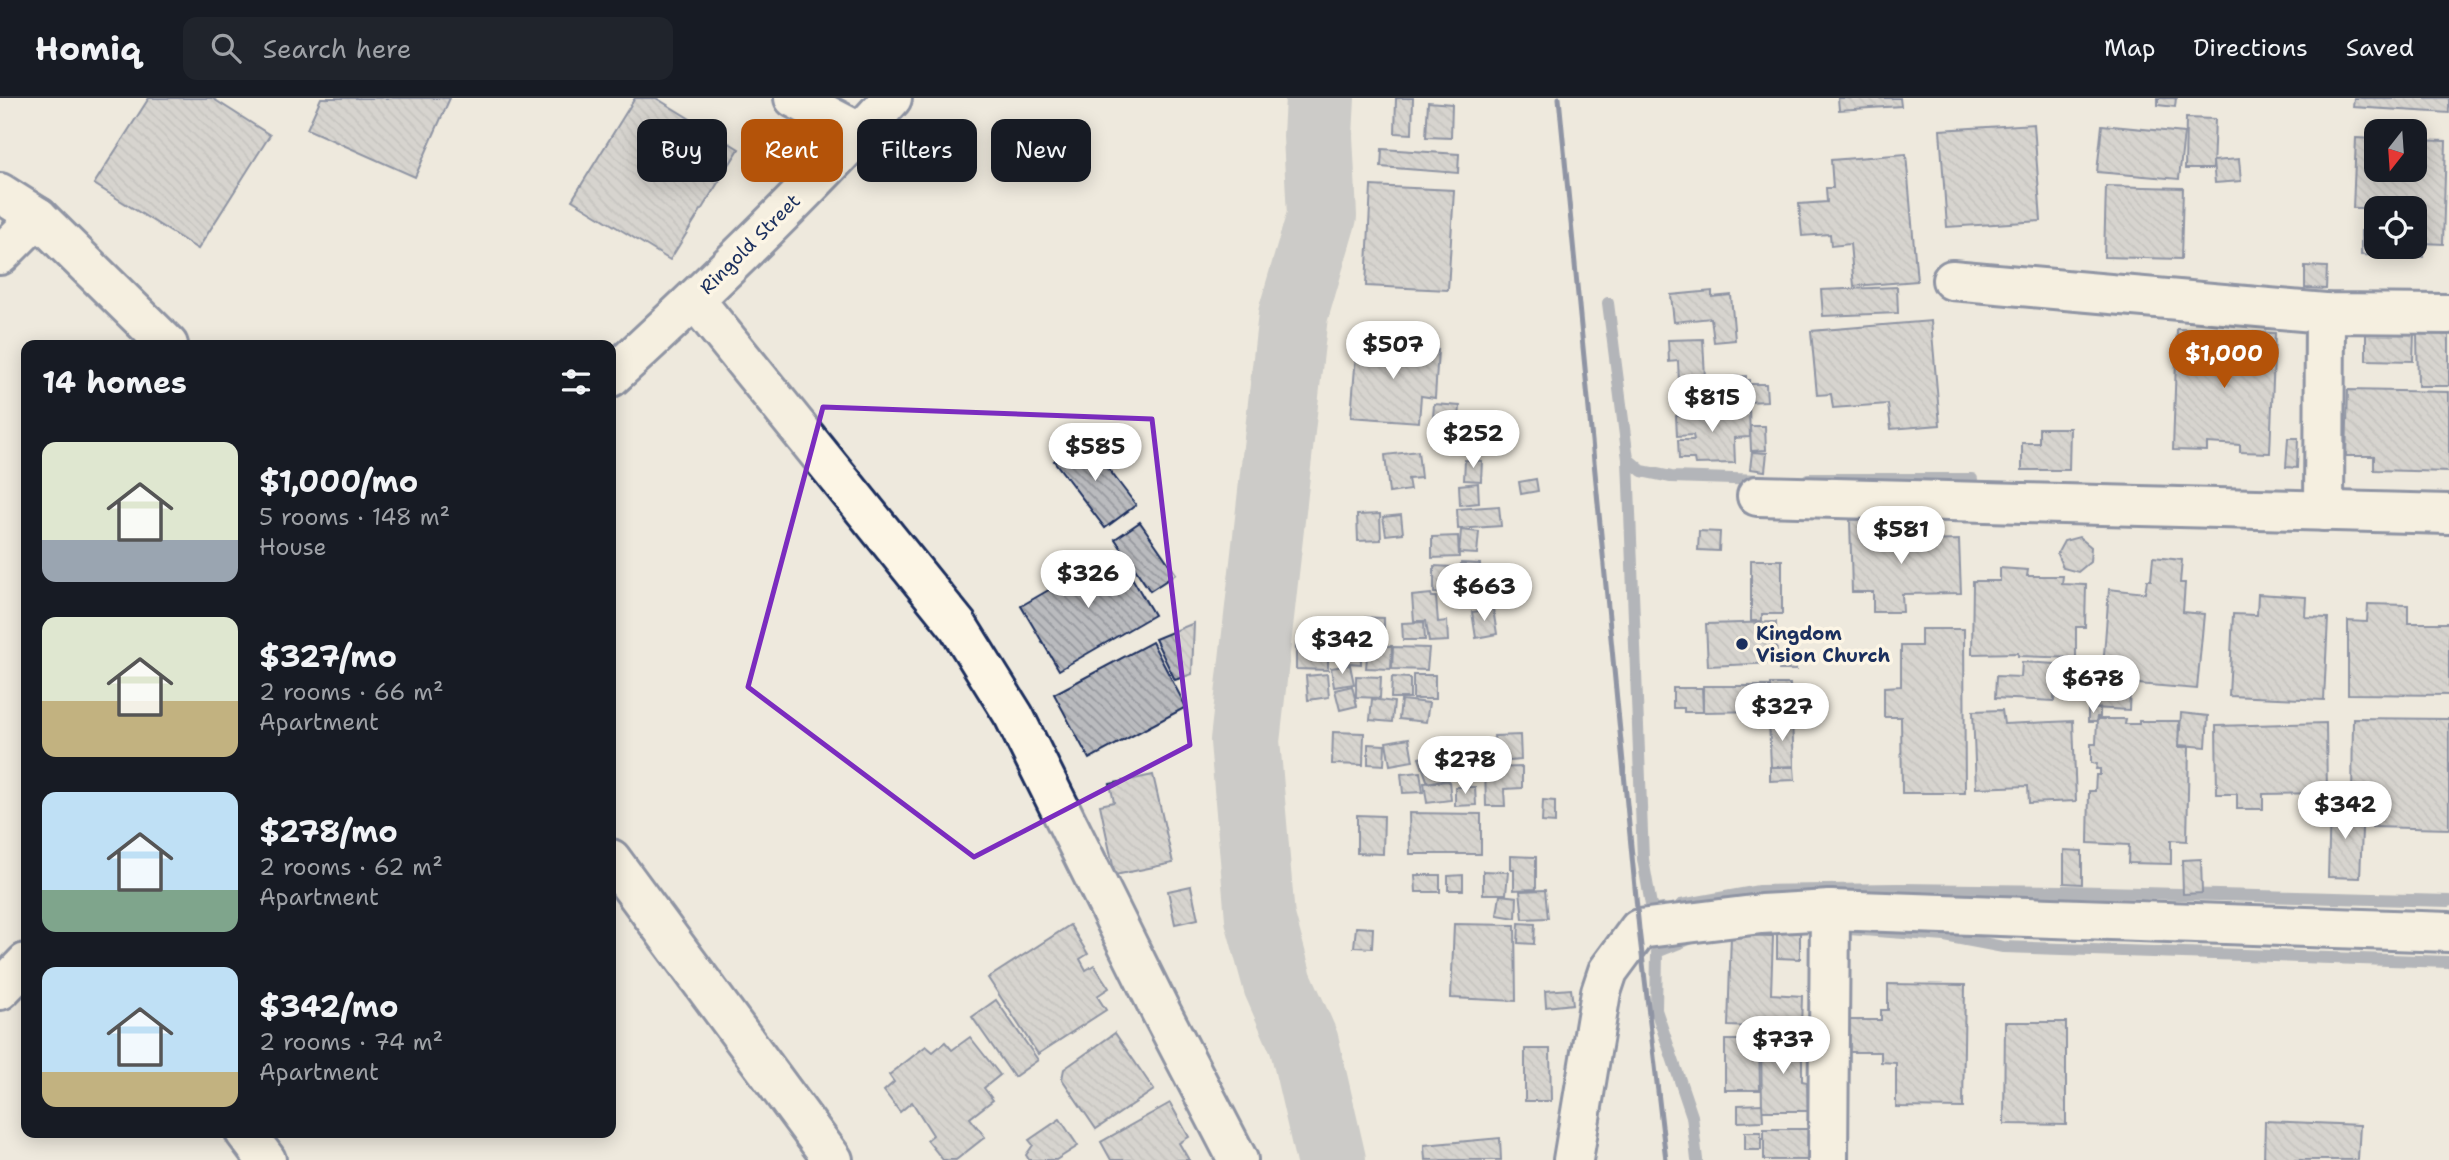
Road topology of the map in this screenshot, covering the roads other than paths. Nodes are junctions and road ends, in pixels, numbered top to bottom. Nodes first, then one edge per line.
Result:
1 (794, 98) edge
2 (892, 98) edge
3 (873, 119) edge
4 (857, 131) edge
5 (857, 137) edge
6 (0, 193) edge
7 (38, 217) junction
8 (0, 255) edge
9 (1952, 280) dead end
10 (695, 300) junction
11 (2325, 313) junction
12 (2449, 314) edge
13 (162, 340) edge
14 (616, 372) edge
15 (1757, 496) dead end
16 (2324, 511) junction
17 (2449, 514) edge
18 (616, 866) edge
19 (1830, 910) junction
20 (2449, 932) edge
21 (21, 967) edge
22 (0, 990) edge
23 (250, 1138) edge
24 (266, 1160) edge
25 (833, 1160) edge
26 (1238, 1160) edge
27 (1573, 1160) edge
28 (1828, 1160) edge

1 - 4 street
2 - 3 street, Ringold Street
5 - 10 street, Ringold Street
6 - 7 street
7 - 8 street
7 - 13 street
9 - 11 street
10 - 14 street, Ringold Street
10 - 26 street
11 - 12 street
11 - 16 street
15 - 16 street
16 - 17 street
18 - 25 street
19 - 20 street
19 - 27 street
19 - 28 street
21 - 22 street
23 - 24 street

